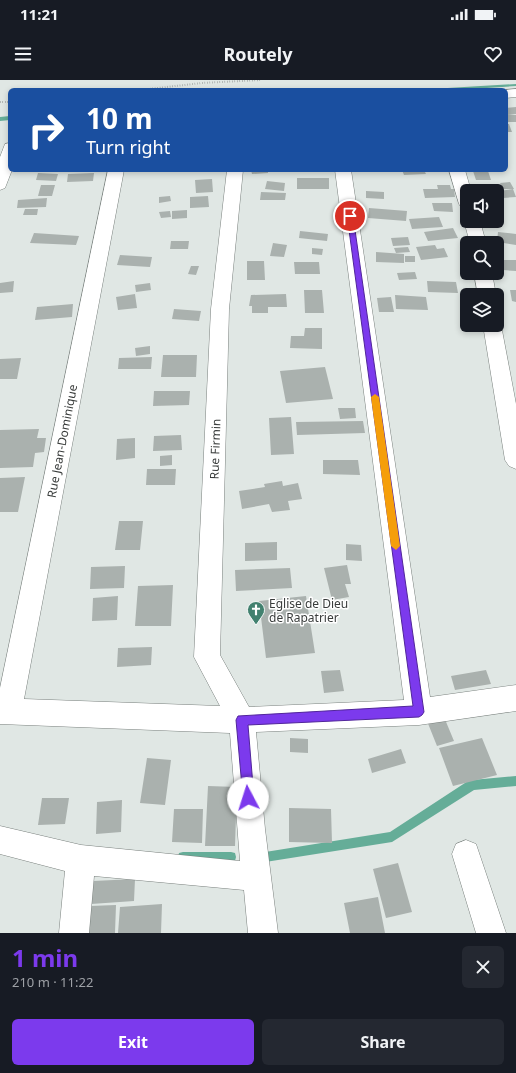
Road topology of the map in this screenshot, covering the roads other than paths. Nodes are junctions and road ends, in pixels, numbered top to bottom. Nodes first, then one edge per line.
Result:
1 (8, 138) edge
2 (116, 172) edge
3 (235, 172) edge
4 (343, 172) edge
5 (458, 172) edge
6 (461, 184) edge
7 (0, 185) edge
8 (493, 332) edge
9 (516, 460) edge
10 (516, 698) edge
11 (4, 712) edge
12 (419, 712) junction
13 (242, 720) junction
14 (0, 840) edge
15 (466, 854) dead end
16 (81, 860) junction
17 (257, 877) junction
18 (74, 933) edge
19 (263, 933) edge
20 (491, 933) edge

1 - 7 street
2 - 11 street, Rue Jean-Dominique
3 - 13 street, Rue Firmin
4 - 12 street
5 - 6 street
8 - 9 street
10 - 12 street
11 - 13 street
12 - 13 street
13 - 17 street
14 - 16 street
15 - 20 street
16 - 17 street
16 - 18 street
17 - 19 street

